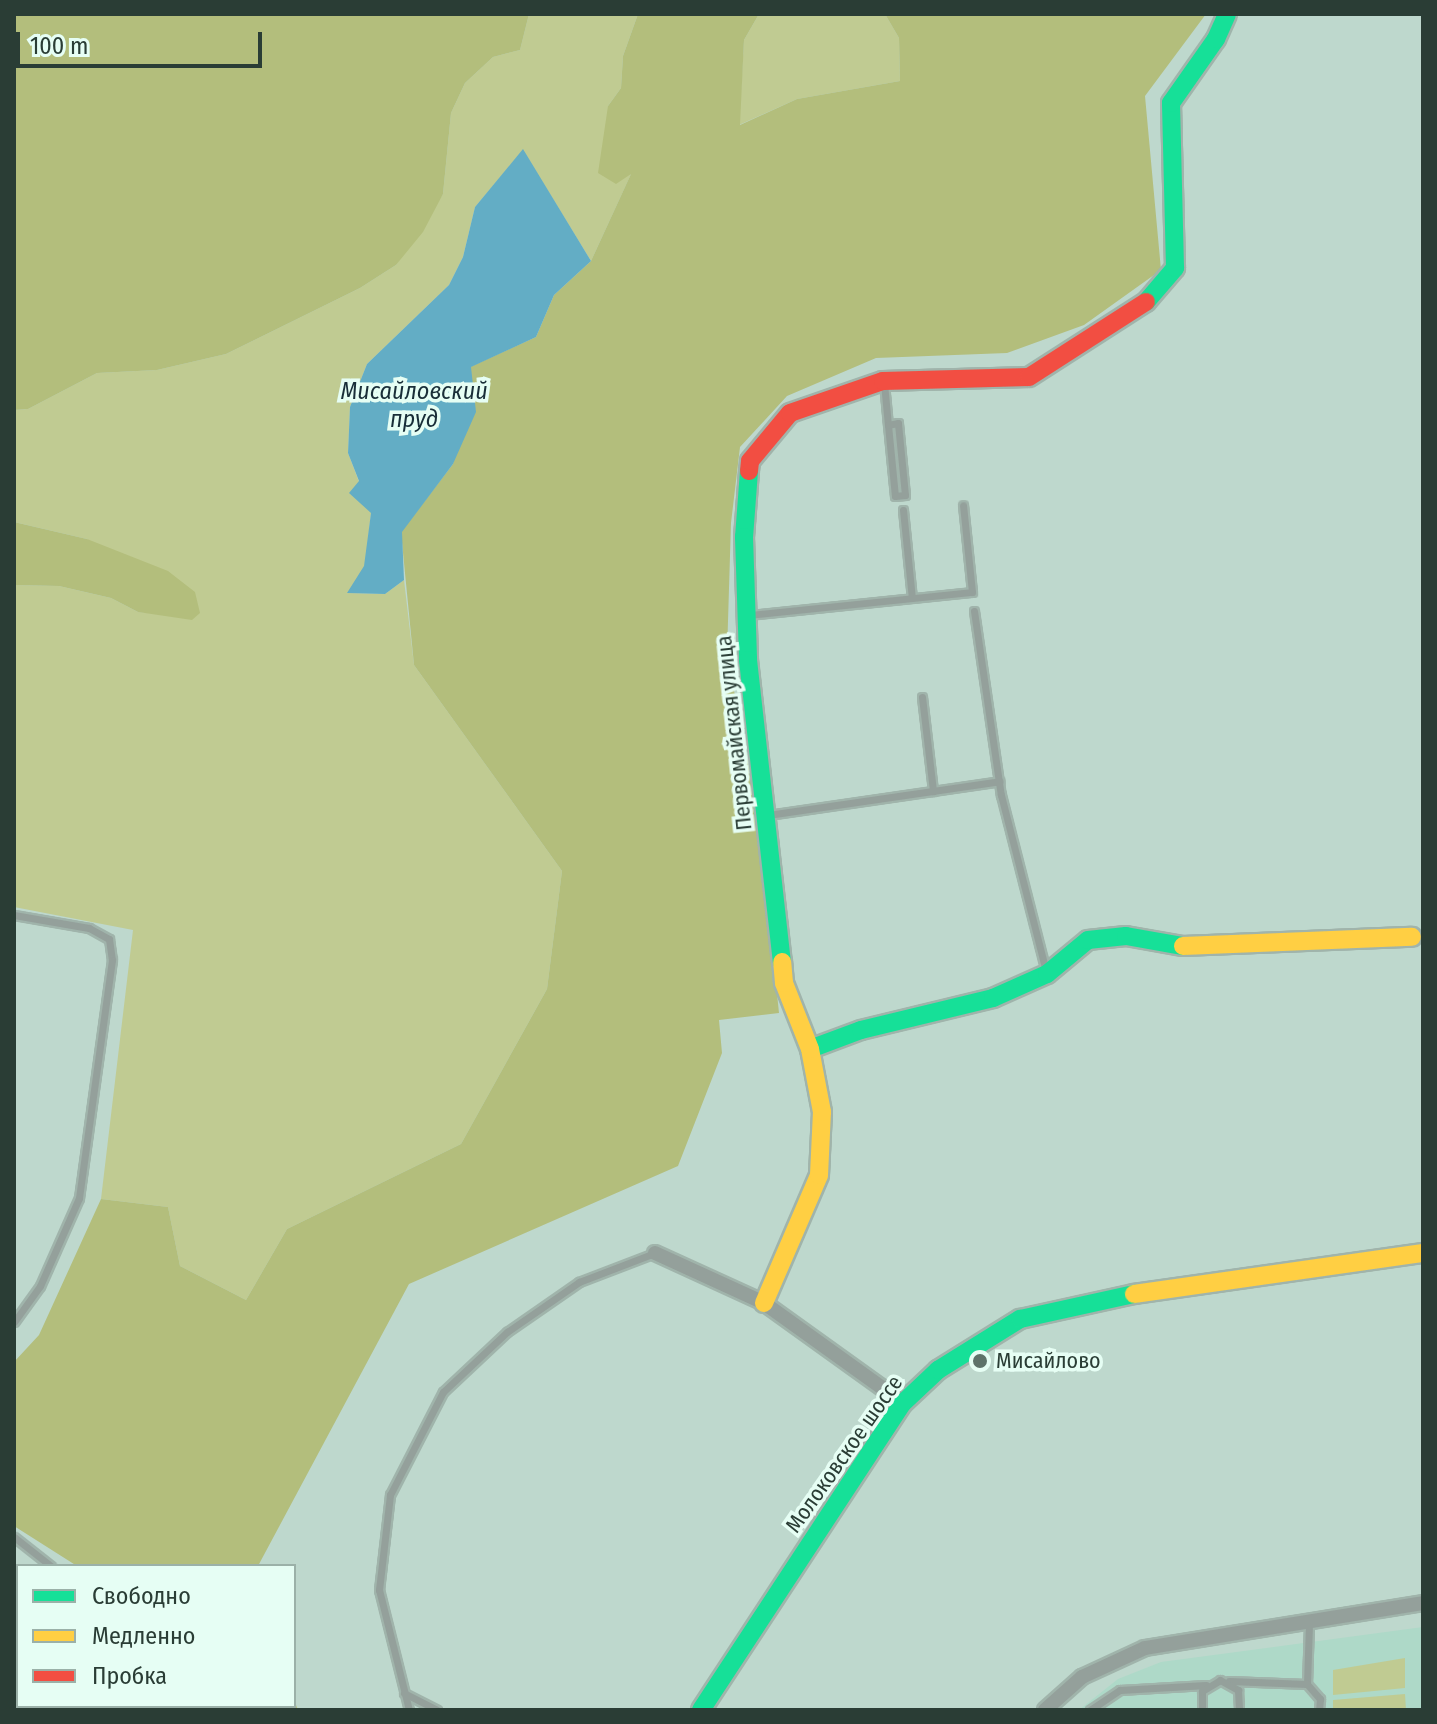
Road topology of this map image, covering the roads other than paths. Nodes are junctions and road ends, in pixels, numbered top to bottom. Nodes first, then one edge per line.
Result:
1 (1227, 14) edge
2 (883, 381) junction
3 (888, 425) junction
4 (963, 505) dead end
5 (903, 510) dead end
6 (912, 598) junction
7 (974, 611) dead end
8 (746, 616) junction
9 (922, 697) dead end
10 (1000, 781) junction
11 (933, 791) junction
12 (766, 815) junction
13 (14, 915) edge
14 (1412, 937) dead end
15 (1047, 974) junction
16 (810, 1049) junction
17 (655, 1253) joint
18 (1423, 1253) edge
19 (764, 1303) junction
20 (14, 1322) edge
21 (903, 1403) junction
22 (14, 1537) edge
23 (48, 1564) edge
24 (1423, 1603) edge
25 (1309, 1624) junction
26 (1227, 1681) junction
27 (1307, 1684) junction
28 (1206, 1685) junction
29 (404, 1693) junction
30 (409, 1710) edge
31 (437, 1710) edge
32 (701, 1710) edge
33 (1045, 1710) edge
34 (1090, 1710) edge
35 (1202, 1710) edge
36 (1239, 1710) edge
37 (1319, 1710) edge

1 - 2 street, Первомайская улица
2 - 3 lane
2 - 8 street, Первомайская улица
3 - 3 lane
4 - 6 lane
5 - 6 lane
6 - 8 lane
7 - 10 lane
8 - 12 street, Первомайская улица
9 - 11 lane
10 - 11 lane
10 - 15 lane
11 - 12 lane
12 - 16 street, Первомайская улица
13 - 20 lane
14 - 15 street
15 - 16 street
16 - 19 street, Первомайская улица
17 - 19 street
17 - 29 lane
18 - 21 street, Молоковское шоссе
19 - 21 street
21 - 32 street, Молоковское шоссе
22 - 23 lane
24 - 25 street
25 - 27 lane
25 - 33 street
26 - 27 lane
26 - 28 lane
26 - 36 lane
27 - 37 lane
28 - 34 lane
28 - 35 lane
29 - 30 lane
29 - 31 lane

